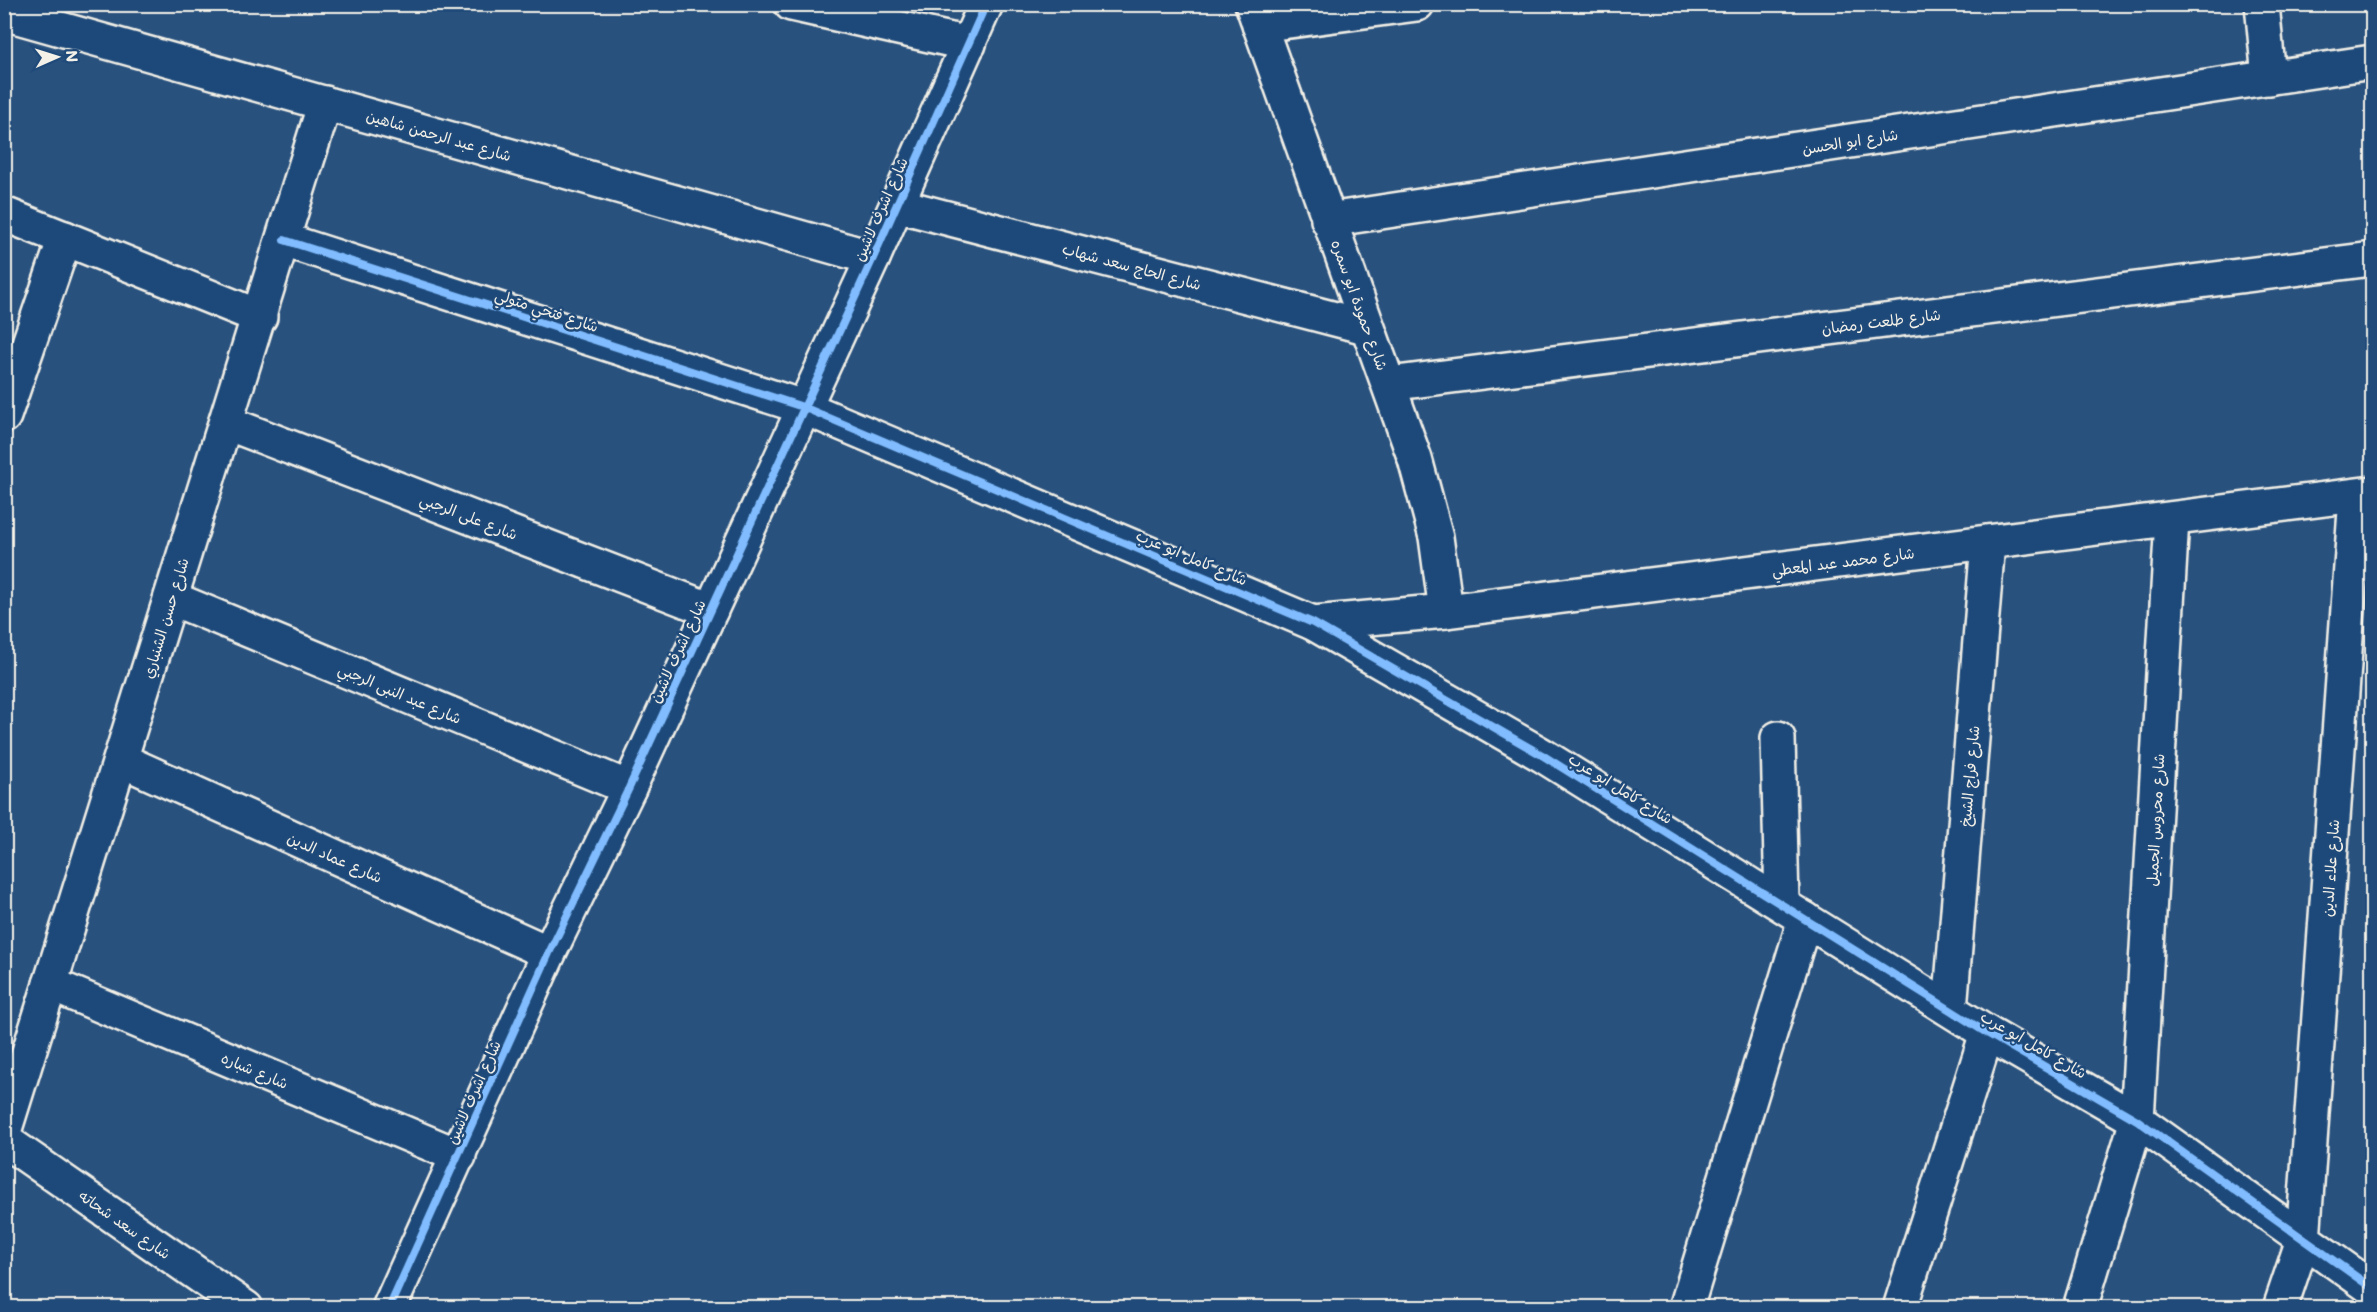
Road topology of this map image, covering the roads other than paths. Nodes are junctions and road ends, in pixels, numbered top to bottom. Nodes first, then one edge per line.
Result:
1 (791, 4) edge
2 (986, 4) edge
3 (1417, 4) edge
4 (2262, 4) edge
5 (4, 13) edge
6 (1256, 15) edge
7 (969, 44) junction
8 (2373, 62) edge
9 (2269, 78) junction
10 (325, 104) junction
11 (897, 205) junction
12 (4, 214) edge
13 (1328, 220) junction
14 (65, 238) junction
15 (284, 240) junction
16 (873, 258) junction
17 (2373, 258) edge
18 (260, 316) junction
19 (1366, 327) junction
20 (1389, 384) junction
21 (803, 407) junction
22 (4, 416) edge
23 (227, 423) junction
24 (2365, 495) edge
25 (2172, 519) junction
26 (1988, 542) junction
27 (171, 598) junction
28 (711, 610) junction
29 (1446, 611) junction
30 (1314, 623) junction
31 (1778, 738) dead end
32 (121, 760) junction
33 (629, 788) junction
34 (1793, 912) junction
35 (549, 953) junction
36 (51, 984) junction
37 (1950, 1009) junction
38 (1987, 1033) junction
39 (2137, 1120) junction
40 (4, 1132) edge
41 (4, 1140) edge
42 (459, 1156) junction
43 (2303, 1240) junction
44 (2373, 1288) edge
45 (246, 1308) edge
46 (389, 1308) edge
47 (1686, 1308) edge
48 (1900, 1308) edge
49 (2080, 1308) edge
50 (2280, 1308) edge

1 - 7 street
2 - 7 street, شارع اشرف لاشين
3 - 6 street
4 - 9 street
5 - 10 street, شارع عبد الرحمن شاهين
6 - 13 street, شارع حمودة ابو سمره
7 - 11 street, شارع اشرف لاشين
8 - 9 street, شارع ابو الحسن
9 - 13 street, شارع ابو الحسن
10 - 15 street, شارع حسن الشنباري
10 - 16 street, شارع عبد الرحمن شاهين
11 - 16 street, شارع اشرف لاشين
11 - 19 street, شارع الحاج سعد شهاب
12 - 14 street
13 - 19 street, شارع حمودة ابو سمره
14 - 18 street
14 - 22 street
15 - 18 street, شارع حسن الشنباري
15 - 21 street, شارع فتحي متولي
16 - 21 street, شارع اشرف لاشين
17 - 20 street, شارع طلعت رمضان
18 - 23 street, شارع حسن الشنباري
19 - 20 street, شارع حمودة ابو سمره
20 - 29 street, شارع حمودة ابو سمره
21 - 28 street, شارع اشرف لاشين
21 - 30 street, شارع كامل ابو عرب
23 - 27 street, شارع حسن الشنباري
23 - 28 street, شارع على الرجبي
24 - 25 street, شارع محمد عبد المعطي
24 - 43 street, شارع علاء الدين
25 - 26 street, شارع محمد عبد المعطي
25 - 39 street, شارع محروس الجميل
26 - 29 street, شارع محمد عبد المعطي
26 - 37 street, شارع فراج الشيخ
27 - 32 street, شارع حسن الشنباري
27 - 33 street, شارع عبد النبى الرجبي
28 - 33 street, شارع اشرف لاشين
29 - 30 street, شارع محمد عبد المعطي
30 - 34 street, شارع كامل ابو عرب
31 - 34 street
32 - 35 street, شارع عماد الدين
32 - 36 street, شارع حسن الشنباري
33 - 35 street, شارع اشرف لاشين
34 - 37 street, شارع كامل ابو عرب
34 - 47 street
35 - 42 street, شارع اشرف لاشين
36 - 40 street, شارع حسن الشنباري
36 - 42 street, شارع شباره
37 - 38 street, شارع كامل ابو عرب
38 - 39 street, شارع كامل ابو عرب
38 - 48 street
39 - 43 street, شارع كامل ابو عرب
39 - 49 street, شارع محروس الجميل
41 - 45 street, شارع سعد شحاته
42 - 46 street, شارع اشرف لاشين
43 - 44 street, شارع كامل ابو عرب
43 - 50 street, شارع علاء الدين

